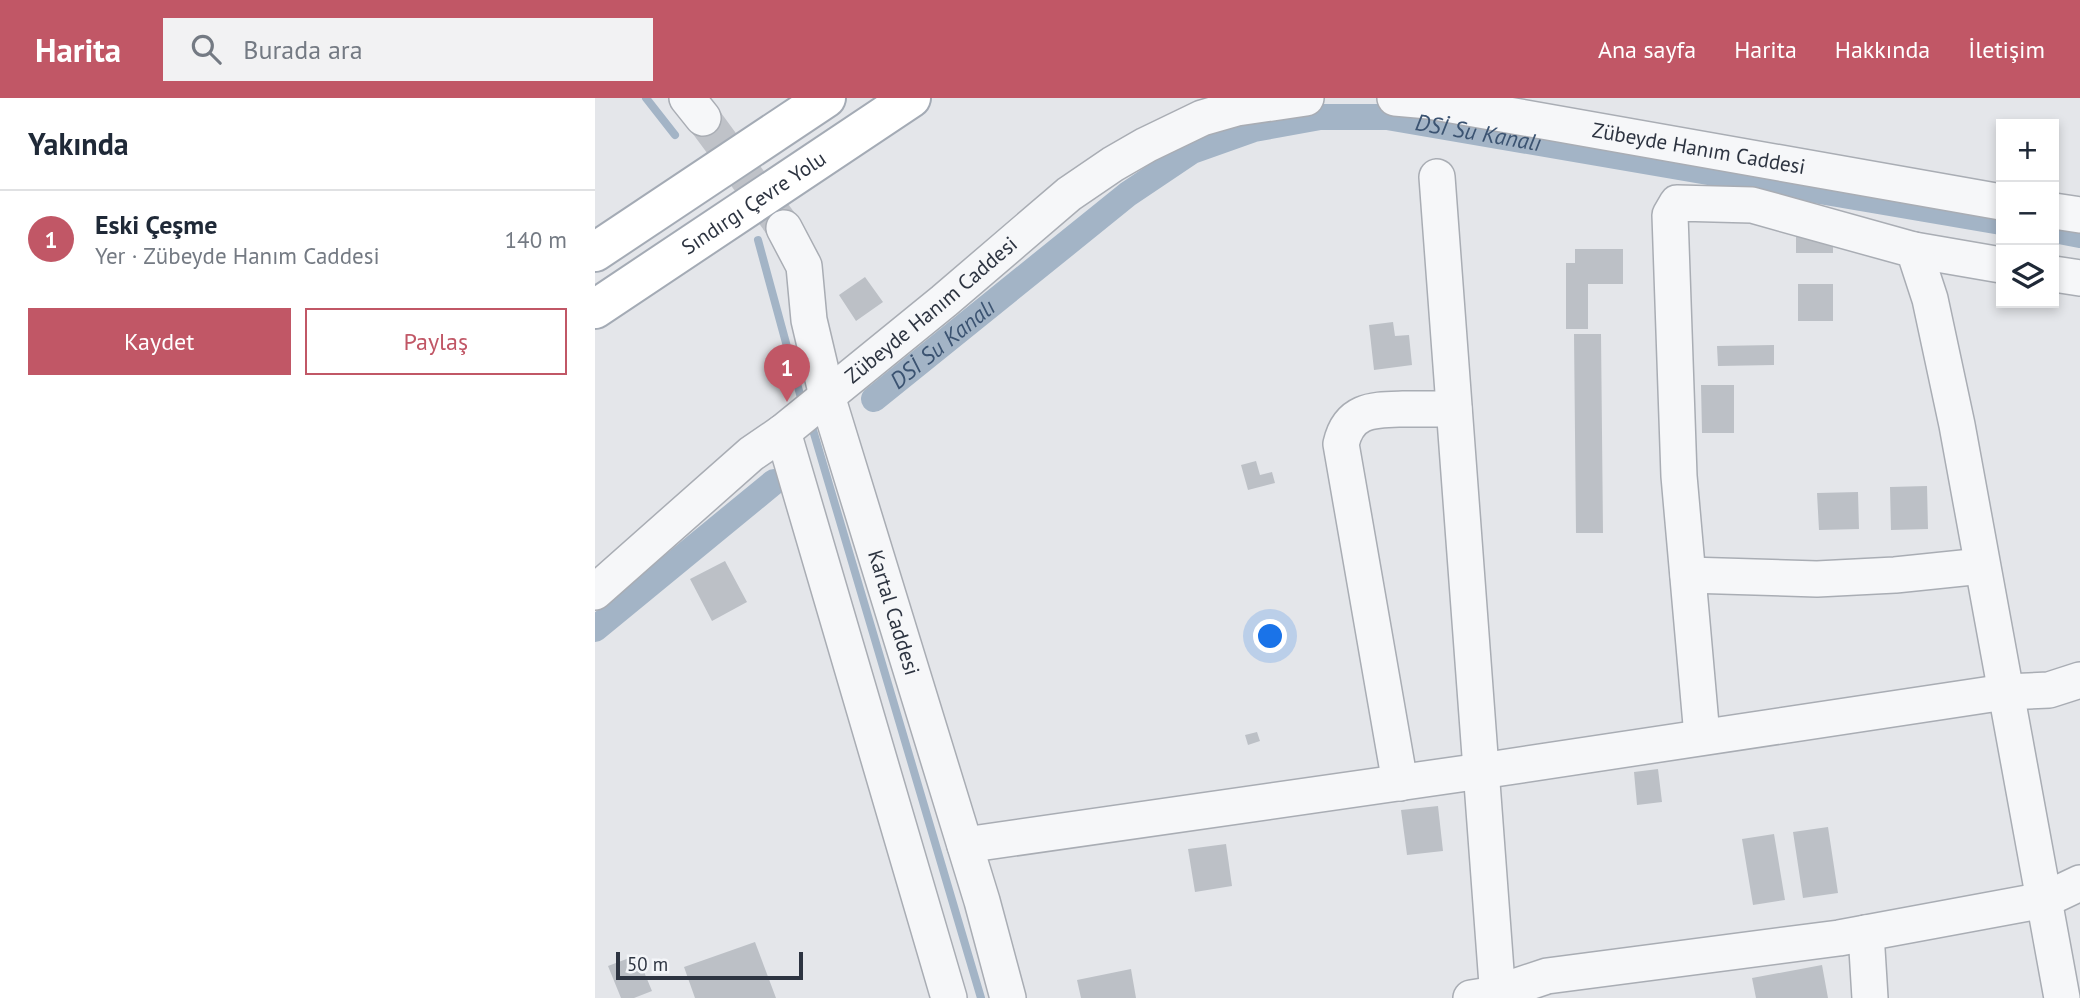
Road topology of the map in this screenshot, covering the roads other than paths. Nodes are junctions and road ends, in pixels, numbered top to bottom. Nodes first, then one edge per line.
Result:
1 (826, 98) edge
2 (911, 98) edge
3 (1306, 98) edge
4 (1395, 98) edge
5 (1437, 177) dead end
6 (1996, 201) edge
7 (2059, 212) edge
8 (2080, 215) edge
9 (784, 228) tunnel mouth
10 (1914, 250) junction
11 (595, 252) edge
12 (1996, 264) edge
13 (2059, 275) edge
14 (2080, 278) edge
15 (595, 309) edge
16 (827, 396) junction
17 (1454, 409) junction
18 (783, 432) junction
19 (1982, 566) junction
20 (1688, 575) junction
21 (595, 592) edge
22 (2080, 680) edge
23 (2005, 692) junction
24 (1702, 736) junction
25 (1481, 771) junction
26 (1400, 783) junction
27 (965, 845) junction
28 (2080, 883) edge
29 (2044, 900) junction
30 (1866, 933) junction
31 (1489, 996) edge
32 (949, 998) edge
33 (1007, 998) edge
34 (1870, 998) edge
35 (2062, 998) edge

1 - 11 main road
2 - 15 main road, Sındırgı Çevre Yolu
3 - 16 street, Zübeyde Hanım Caddesi
4 - 6 street, Zübeyde Hanım Caddesi
5 - 17 street
7 - 8 street
9 - 16 street, Kartal Caddesi
10 - 12 street
10 - 19 street
10 - 20 street
13 - 14 street
16 - 18 street, Zübeyde Hanım Caddesi
16 - 27 street, Kartal Caddesi
17 - 25 street
17 - 26 street
18 - 21 street, Zübeyde Hanım Caddesi
18 - 32 street
19 - 20 street
19 - 23 street
20 - 24 street
22 - 23 street
23 - 24 street
23 - 29 street
24 - 25 street
25 - 26 street
25 - 31 street
26 - 27 street
27 - 33 street, Kartal Caddesi
28 - 29 street
29 - 30 street
29 - 35 street
30 - 31 street
30 - 34 street

